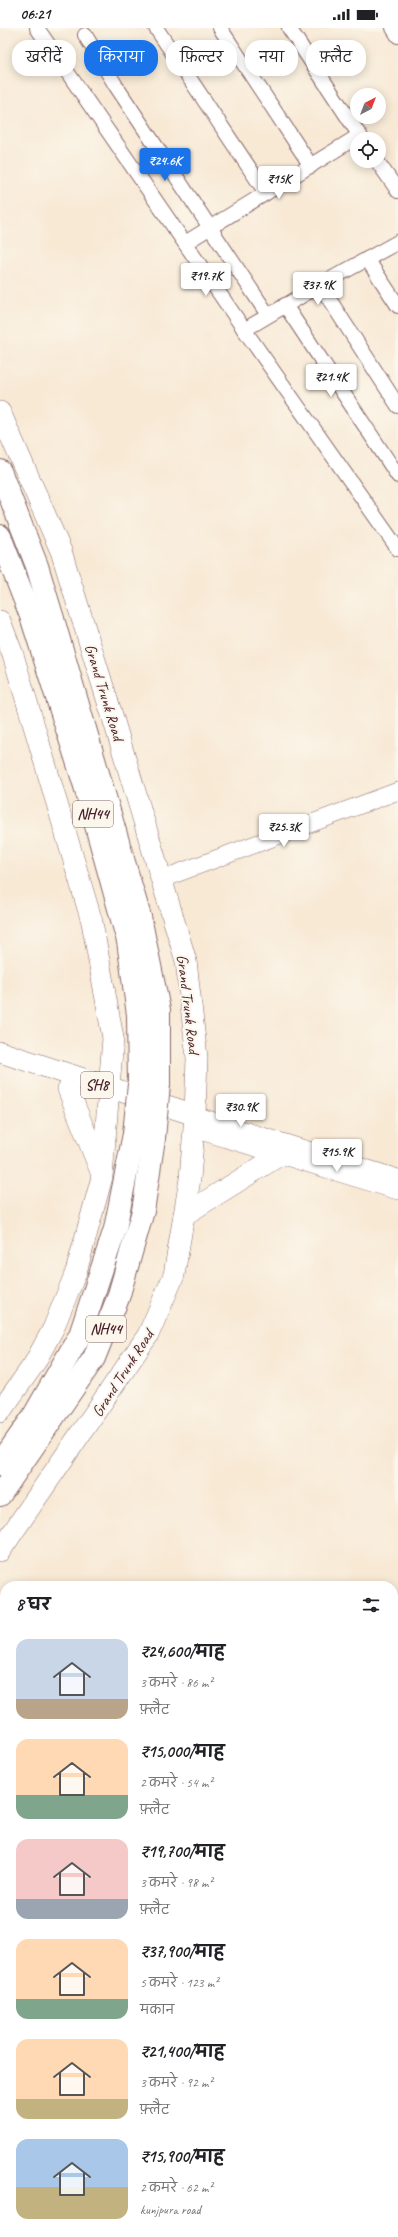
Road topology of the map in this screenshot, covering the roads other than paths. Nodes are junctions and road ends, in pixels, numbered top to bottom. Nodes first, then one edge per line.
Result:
1 (37, 28) edge
2 (156, 28) edge
3 (220, 28) edge
4 (289, 28) edge
5 (393, 28) edge
6 (85, 34) dead end
7 (398, 36) edge
8 (358, 132) edge
9 (350, 143) edge
10 (311, 166) junction
11 (382, 168) edge
12 (398, 191) edge
13 (266, 193) junction
14 (211, 226) junction
15 (398, 242) edge
16 (185, 243) junction
17 (368, 259) junction
18 (320, 285) junction
19 (285, 305) junction
20 (398, 306) edge
21 (268, 315) junction
22 (244, 330) junction
23 (398, 406) edge
24 (0, 412) edge
25 (0, 471) edge
26 (398, 476) edge
27 (3, 544) edge
28 (398, 550) edge
29 (0, 621) edge
30 (398, 791) edge
31 (162, 879) junction
32 (0, 1052) edge
33 (0, 1067) edge
34 (149, 1084) junction
35 (68, 1090) junction
36 (110, 1096) junction
37 (194, 1122) junction
38 (144, 1136) junction
39 (281, 1149) junction
40 (102, 1177) junction
41 (398, 1178) edge
42 (398, 1192) edge
43 (184, 1215) junction
44 (0, 1412) edge
45 (0, 1464) edge
46 (0, 1495) edge
47 (0, 1551) edge

1 - 16 street
2 - 13 street
3 - 10 street
4 - 8 street
5 - 7 street
6 - 14 street
9 - 10 street
10 - 13 street
11 - 12 street
13 - 14 street
14 - 16 street
14 - 21 street
15 - 17 street
16 - 22 street
17 - 18 street
17 - 20 street
18 - 19 street
18 - 23 street
19 - 21 street
19 - 26 street
21 - 22 street
22 - 28 street
24 - 31 main road, Grand Trunk Road
25 - 34 highway, NH44
27 - 34 highway, NH44
29 - 36 main road
30 - 31 street
31 - 37 main road, Grand Trunk Road
32 - 36 main road, SH8
33 - 35 main road, SH8
34 - 38 highway, NH44, bridge
35 - 36 main road, SH8
35 - 40 main road
36 - 37 main road, SH8
36 - 40 main road
37 - 39 street
37 - 43 main road, Grand Trunk Road
38 - 45 highway, NH44
38 - 46 highway, NH44
39 - 41 street
39 - 42 street
39 - 43 main road
40 - 44 main road
43 - 47 main road, Grand Trunk Road

